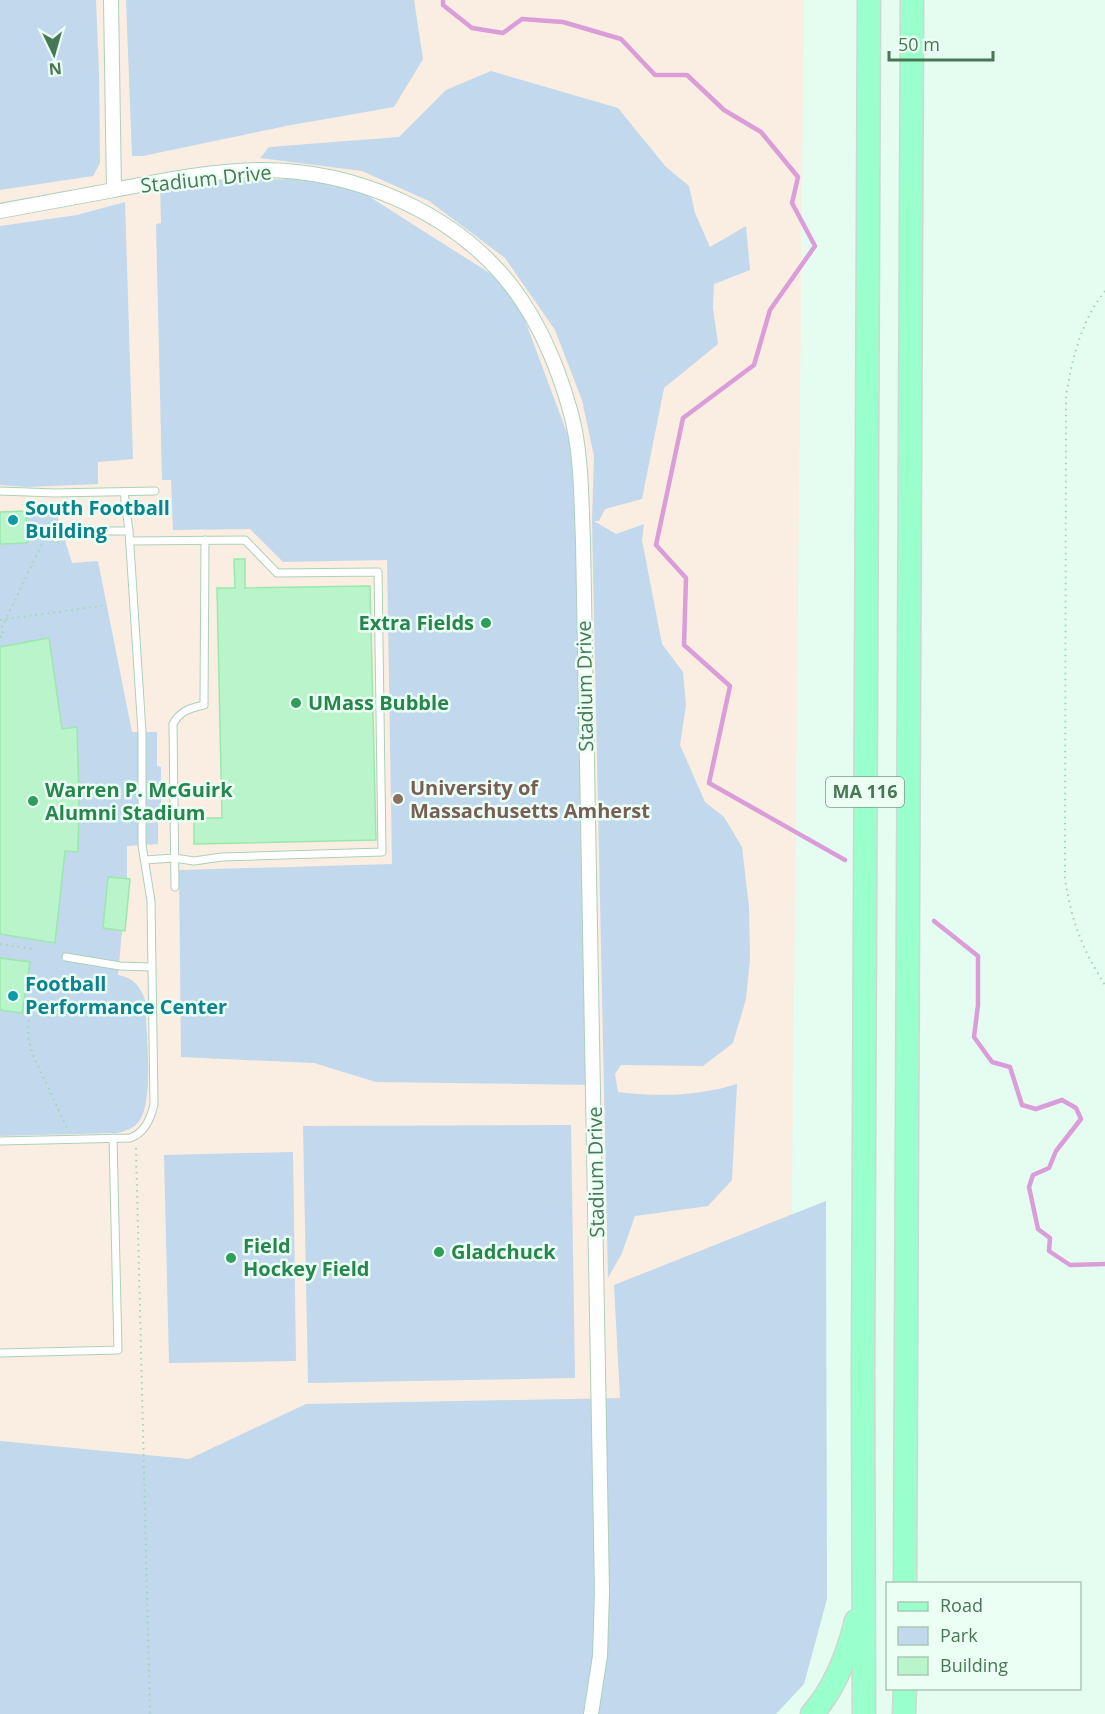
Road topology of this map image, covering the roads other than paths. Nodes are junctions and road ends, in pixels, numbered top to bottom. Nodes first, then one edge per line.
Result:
1 (111, 0) edge
2 (869, 0) edge
3 (912, 0) edge
4 (114, 190) junction
5 (0, 211) edge
6 (0, 491) edge
7 (155, 491) dead end
8 (124, 492) junction
9 (129, 531) junction
10 (56, 538) dead end
11 (205, 540) junction
12 (130, 541) junction
13 (174, 858) junction
14 (145, 860) junction
15 (175, 887) dead end
16 (66, 957) dead end
17 (152, 967) junction
18 (113, 1138) junction
19 (0, 1141) edge
20 (0, 1353) edge
21 (905, 1582) edge
22 (865, 1585) junction
23 (904, 1690) edge
24 (591, 1714) edge
25 (812, 1714) edge
26 (864, 1714) edge
27 (904, 1714) edge

1 - 4 street, Stadium Drive
2 - 22 main road, MA 116
3 - 21 main road, MA 116
4 - 5 street, Stadium Drive
4 - 24 street, Stadium Drive
6 - 8 lane
7 - 8 lane
8 - 9 lane
9 - 10 lane
9 - 12 lane
11 - 12 lane
11 - 13 lane
11 - 13 lane
12 - 14 lane
13 - 14 lane
13 - 15 lane
14 - 17 lane
16 - 17 lane
17 - 18 lane
18 - 19 lane
18 - 20 lane
22 - 25 main road
22 - 26 main road, MA 116
23 - 27 main road

